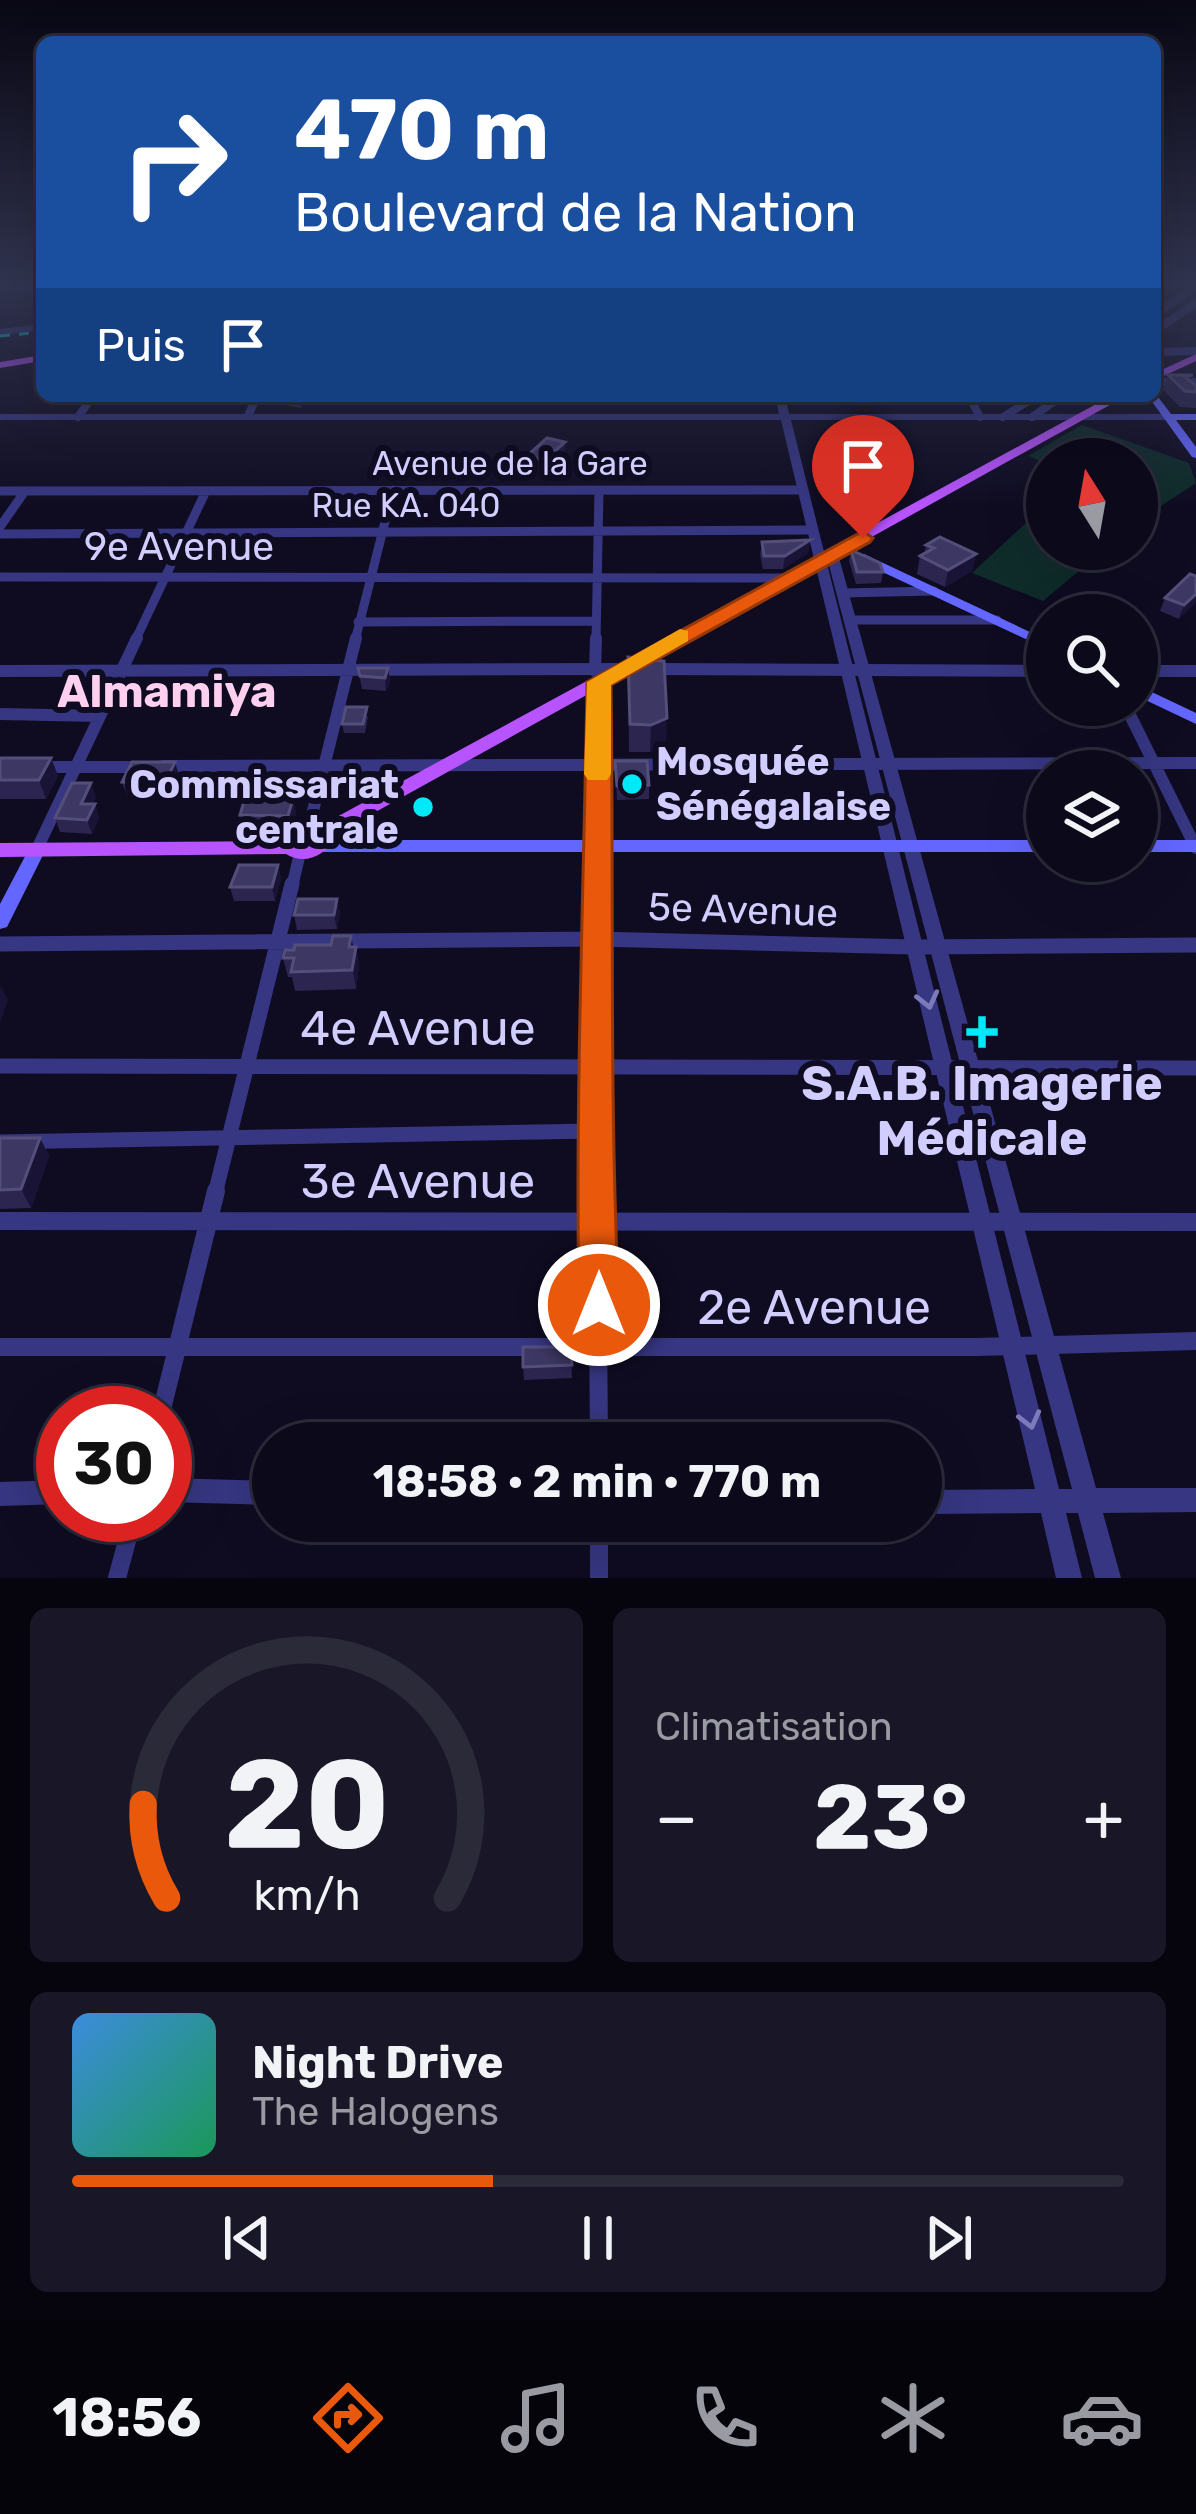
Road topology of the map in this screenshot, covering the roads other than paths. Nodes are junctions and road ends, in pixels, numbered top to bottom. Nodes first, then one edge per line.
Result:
1 (1161, 379) edge
2 (1196, 382) edge
3 (89, 402) edge
4 (254, 402) edge
5 (781, 402) edge
6 (972, 402) edge
7 (1027, 402) edge
8 (1053, 402) edge
9 (1109, 402) edge
10 (1157, 402) edge
11 (248, 416) junction
12 (0, 417) edge
13 (78, 417) junction
14 (785, 417) junction
15 (980, 417) junction
16 (1003, 417) junction
17 (1032, 417) junction
18 (1082, 417) junction
19 (1168, 417) junction
20 (1196, 417) edge
21 (1196, 454) edge
22 (393, 490) junction
23 (804, 490) junction
24 (0, 491) edge
25 (25, 491) junction
26 (599, 491) junction
27 (205, 493) junction
28 (812, 530) junction
29 (0, 531) edge
30 (186, 532) junction
31 (383, 532) junction
32 (599, 532) junction
33 (832, 554) junction
34 (166, 575) junction
35 (370, 577) junction
36 (597, 577) junction
37 (0, 578) edge
38 (789, 578) junction
39 (934, 591) junction
40 (842, 593) junction
41 (849, 620) junction
42 (997, 620) junction
43 (596, 621) junction
44 (358, 622) junction
45 (1026, 634) edge
46 (618, 669) junction
47 (855, 670) junction
48 (0, 671) edge
49 (121, 671) junction
50 (346, 671) junction
51 (1026, 671) edge
52 (1158, 671) edge
53 (1196, 671) edge
54 (597, 676) junction
55 (1158, 700) edge
56 (0, 714) edge
57 (100, 716) junction
58 (1196, 719) edge
59 (1026, 763) edge
60 (1158, 763) edge
61 (1196, 763) edge
62 (879, 764) junction
63 (322, 765) junction
64 (450, 765) junction
65 (598, 765) junction
66 (19, 766) edge
67 (76, 767) junction
68 (1158, 774) edge
69 (318, 836) junction
70 (1026, 846) edge
71 (1158, 846) edge
72 (597, 847) junction
73 (888, 847) junction
74 (912, 847) junction
75 (1196, 847) edge
76 (37, 849) junction
77 (0, 850) edge
78 (296, 850) junction
79 (0, 922) edge
80 (597, 939) junction
81 (278, 942) junction
82 (0, 944) edge
83 (1196, 945) edge
84 (914, 947) junction
85 (938, 947) junction
86 (0, 1066) edge
87 (598, 1066) junction
88 (1196, 1067) edge
89 (245, 1068) junction
90 (944, 1070) junction
91 (971, 1070) junction
92 (593, 1132) junction
93 (232, 1138) junction
94 (0, 1142) edge
95 (212, 1219) junction
96 (0, 1221) edge
97 (599, 1221) junction
98 (1196, 1222) edge
99 (982, 1223) junction
100 (1012, 1223) junction
101 (1196, 1341) edge
102 (179, 1346) junction
103 (1011, 1346) junction
104 (1046, 1346) junction
105 (0, 1347) edge
106 (599, 1347) junction
107 (168, 1386) edge
108 (599, 1422) edge
109 (192, 1491) edge
110 (36, 1492) edge
111 (252, 1492) edge
112 (0, 1493) edge
113 (1196, 1500) edge
114 (942, 1502) edge
115 (1050, 1502) junction
116 (1088, 1502) junction
117 (127, 1542) edge
118 (599, 1542) edge
119 (117, 1578) edge
120 (599, 1578) edge
121 (1069, 1578) edge
122 (1108, 1578) edge

1 - 2 street
3 - 13 street
4 - 11 street
5 - 14 street
6 - 15 street
7 - 16 street
8 - 17 street
9 - 18 main road
10 - 19 main road
11 - 13 street
11 - 14 street
12 - 13 street
14 - 15 street
14 - 23 street
15 - 16 street
16 - 17 street
17 - 18 street
18 - 19 street
18 - 33 main road
19 - 20 main road
19 - 21 main road
22 - 26 street, Avenue de la Gare
22 - 27 street, Avenue de la Gare
22 - 31 street
23 - 26 street, Avenue de la Gare
23 - 28 street
24 - 25 street, Avenue de la Gare
25 - 27 street, Avenue de la Gare
25 - 29 street
26 - 32 street
27 - 30 street
28 - 32 street, Rue KA. 040
28 - 33 street
29 - 30 street, Rue KA. 040
30 - 31 street, Rue KA. 040
30 - 34 street
31 - 32 street, Rue KA. 040
31 - 35 street
32 - 36 street
33 - 38 main road
33 - 39 main road
33 - 40 street
33 - 47 street
34 - 35 street, 9e Avenue
34 - 37 street, 9e Avenue
34 - 49 street
35 - 36 street, 9e Avenue
35 - 44 street
36 - 38 street, 9e Avenue
36 - 43 street
38 - 46 main road
39 - 40 street
39 - 42 main road
40 - 41 street
41 - 42 street
41 - 47 street
42 - 45 main road
43 - 44 street
43 - 54 street
44 - 50 street
46 - 47 street
46 - 54 main road
47 - 51 street
47 - 62 street
48 - 49 street
49 - 50 street
49 - 57 street
50 - 54 street
50 - 63 street
52 - 53 street
54 - 64 main road
54 - 65 street
55 - 58 main road
56 - 57 street
57 - 67 street
59 - 62 street
60 - 61 street
62 - 65 street
62 - 73 street
62 - 74 street
63 - 64 street
63 - 67 street
63 - 69 street
64 - 65 street
64 - 69 main road
65 - 72 street
66 - 67 street
67 - 76 street
68 - 75 street
69 - 72 main road
69 - 78 main road
70 - 74 main road
71 - 75 main road
72 - 73 main road
72 - 80 street
73 - 74 main road
73 - 84 street
74 - 85 street
76 - 77 main road
76 - 78 main road
76 - 79 main road
78 - 81 street
80 - 81 street, 5e Avenue
80 - 84 street, 5e Avenue
80 - 87 street
81 - 82 street, 5e Avenue
81 - 89 street
83 - 85 street, 5e Avenue
84 - 85 street, 5e Avenue
84 -> 90 street
85 - 91 street
86 - 89 street, 4e Avenue
87 - 89 street, 4e Avenue
87 - 90 street, 4e Avenue
87 - 92 street
88 - 91 street, 4e Avenue
89 - 93 street
90 - 91 street, 4e Avenue
90 - 99 street
91 - 100 street
92 - 93 street
92 - 97 street
93 - 94 street
93 - 95 street
95 - 96 street, 3e Avenue
95 - 97 street, 3e Avenue
95 - 102 street
97 - 99 street, 3e Avenue
97 - 106 street
98 - 100 street, 3e Avenue
99 - 100 street, 3e Avenue
99 - 103 street
100 - 104 street
101 - 104 street, 2e Avenue
102 - 105 street, 2e Avenue
102 - 106 street, 2e Avenue
102 - 107 street
103 - 104 street, 2e Avenue
103 - 106 street, 2e Avenue
103 -> 115 street
104 - 116 street
106 - 108 street
109 - 111 street
110 - 112 street
113 - 116 street
114 - 115 street
115 - 116 street
115 - 121 street
116 - 122 street
117 - 119 street
118 - 120 street

